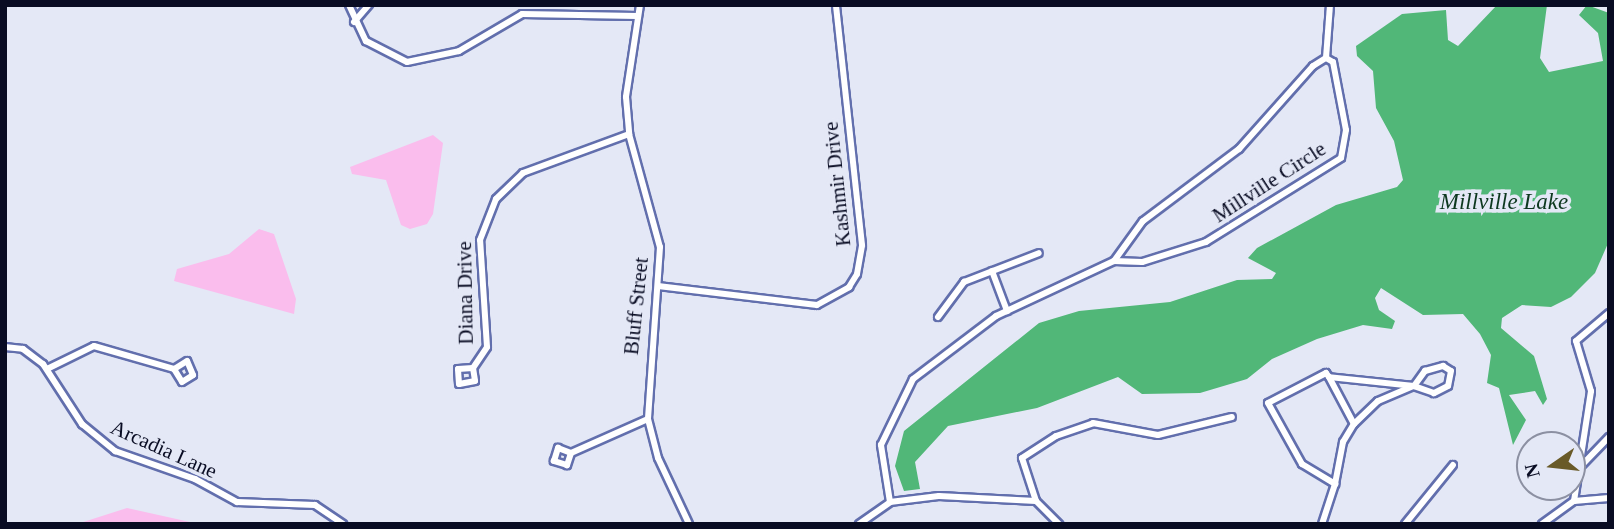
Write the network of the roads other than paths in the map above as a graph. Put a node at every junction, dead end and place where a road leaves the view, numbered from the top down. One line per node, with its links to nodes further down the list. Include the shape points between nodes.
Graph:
1 (349, 5): 7 (street)
2 (369, 5): 7 (street, via 366,16)
3 (640, 5): 6 (street, Bluff Street)
4 (836, 5): 13 (street, Kashmir Drive, via 862,245 857,274 849,287 817,305)
5 (1330, 5): 8 (street)
6 (637, 16): 7 (street, via 522,14 459,51 407,62 378,52); 9 (street, Bluff Street, via 627,75)
7 (354, 22)
8 (1326, 58): 11 (street, Millville Circle, via 1276,102 1228,159 1143,220); 11 (street, Millville Circle, via 1336,69 1345,119 1347,145 1340,158 1206,242 1142,262)
9 (628, 135): 13 (street, Bluff Street, via 658,231); 18 (street, Diana Drive, via 523,173 496,200 480,240 486,347)
10 (1039, 253): 12 (street)
11 (1114, 261): 14 (street, Millville Circle)
12 (992, 271): 14 (street); 16 (street, via 954,289)
13 (658, 286): 24 (street, Bluff Street)
14 (1007, 311): 36 (street, Millville Circle, via 959,341 903,390 881,445)
15 (1609, 313): 26 (street, via 1576,341 1591,391)
16 (938, 317)
17 (5, 347): 19 (street, Arcadia Lane, via 33,354)
18 (473, 368)
19 (47, 369): 20 (street, via 94,346); 37 (street, Arcadia Lane, via 82,424 115,451 195,479 237,502 315,505)
20 (174, 369)
21 (1329, 377): 22 (street); 25 (street); 31 (street, via 1268,403 1302,464)
22 (1414, 386): 22 (street, via 1433,366 1443,366 1452,377 1443,392); 25 (street, via 1378,401)
23 (1232, 417): 34 (street, via 1158,435 1093,423 1056,436 1022,457)
24 (648, 419): 28 (street); 38 (street, Bluff Street, via 658,458)
25 (1354, 424): 31 (street, via 1342,442)
26 (1583, 431)
27 (1609, 437): 29 (street)
28 (571, 453)
29 (1586, 461)
30 (1452, 465): 42 (street)
31 (1335, 484): 41 (street)
32 (1609, 498): 33 (street)
33 (1586, 500)
34 (1036, 501): 36 (street, via 939,496); 40 (street)
35 (1574, 501): 43 (street)
36 (890, 502): 39 (street)
37 (343, 524)
38 (689, 524)
39 (859, 524)
40 (1059, 524)
41 (1322, 524)
42 (1405, 524)
43 (1542, 524)

